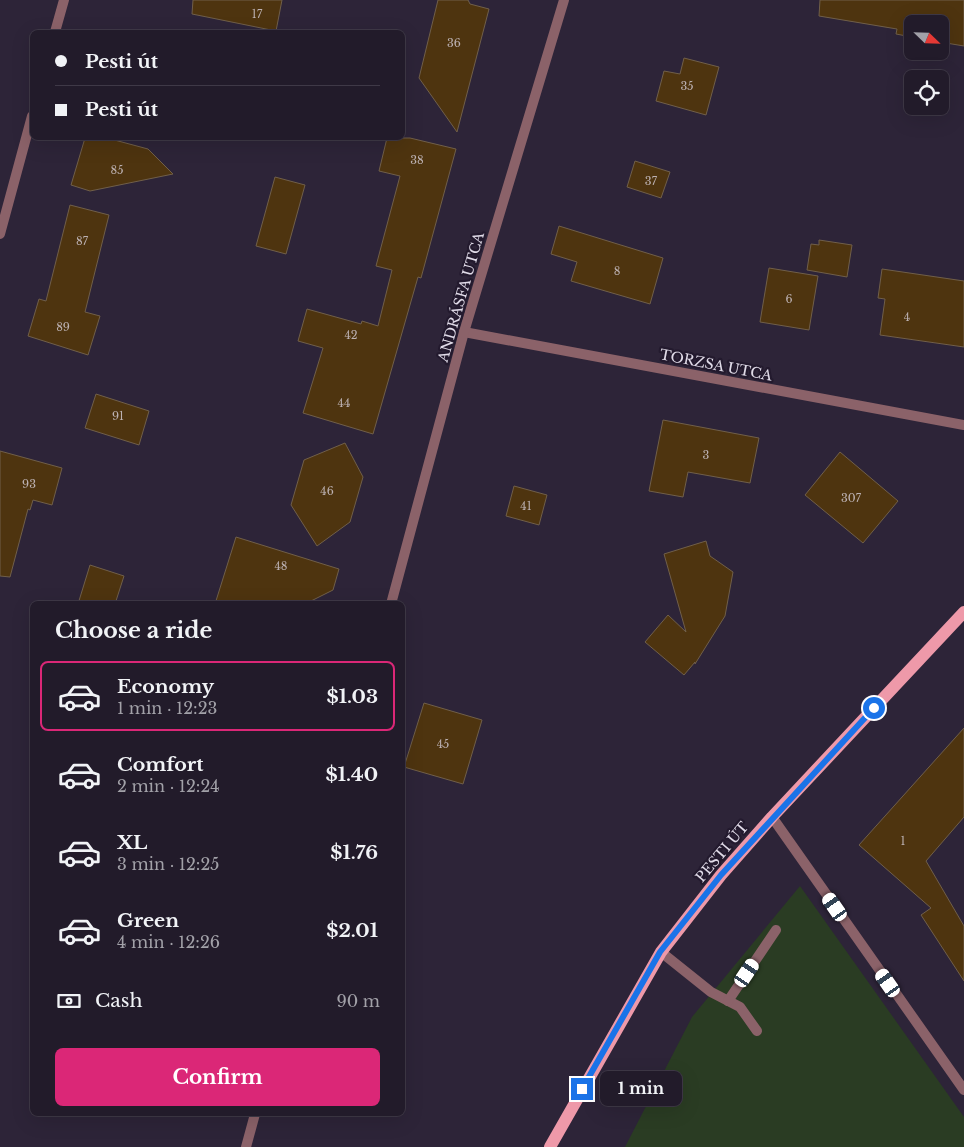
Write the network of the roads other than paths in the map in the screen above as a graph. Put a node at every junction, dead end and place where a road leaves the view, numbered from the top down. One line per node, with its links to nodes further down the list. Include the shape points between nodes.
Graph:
1 (64, 0): 3 (street)
2 (564, 0): 6 (street, ANDRÁSFA UTCA)
3 (56, 30)
4 (30, 123): 5 (street)
5 (0, 234)
6 (464, 332): 7 (street, TORZSA UTCA); 8 (street, ANDRÁSFA UTCA)
7 (964, 425)
8 (392, 601)
9 (964, 612): 10 (main road, PESTI ÚT)
10 (772, 817): 12 (main road, PESTI ÚT); 15 (street)
11 (776, 930): 13 (street)
12 (660, 952): 13 (street, via 711,992); 18 (main road, PESTI ÚT)
13 (728, 1001): 14 (street, via 740,1006)
14 (757, 1031)
15 (964, 1090)
16 (254, 1116): 17 (street)
17 (246, 1147)
18 (550, 1147)

